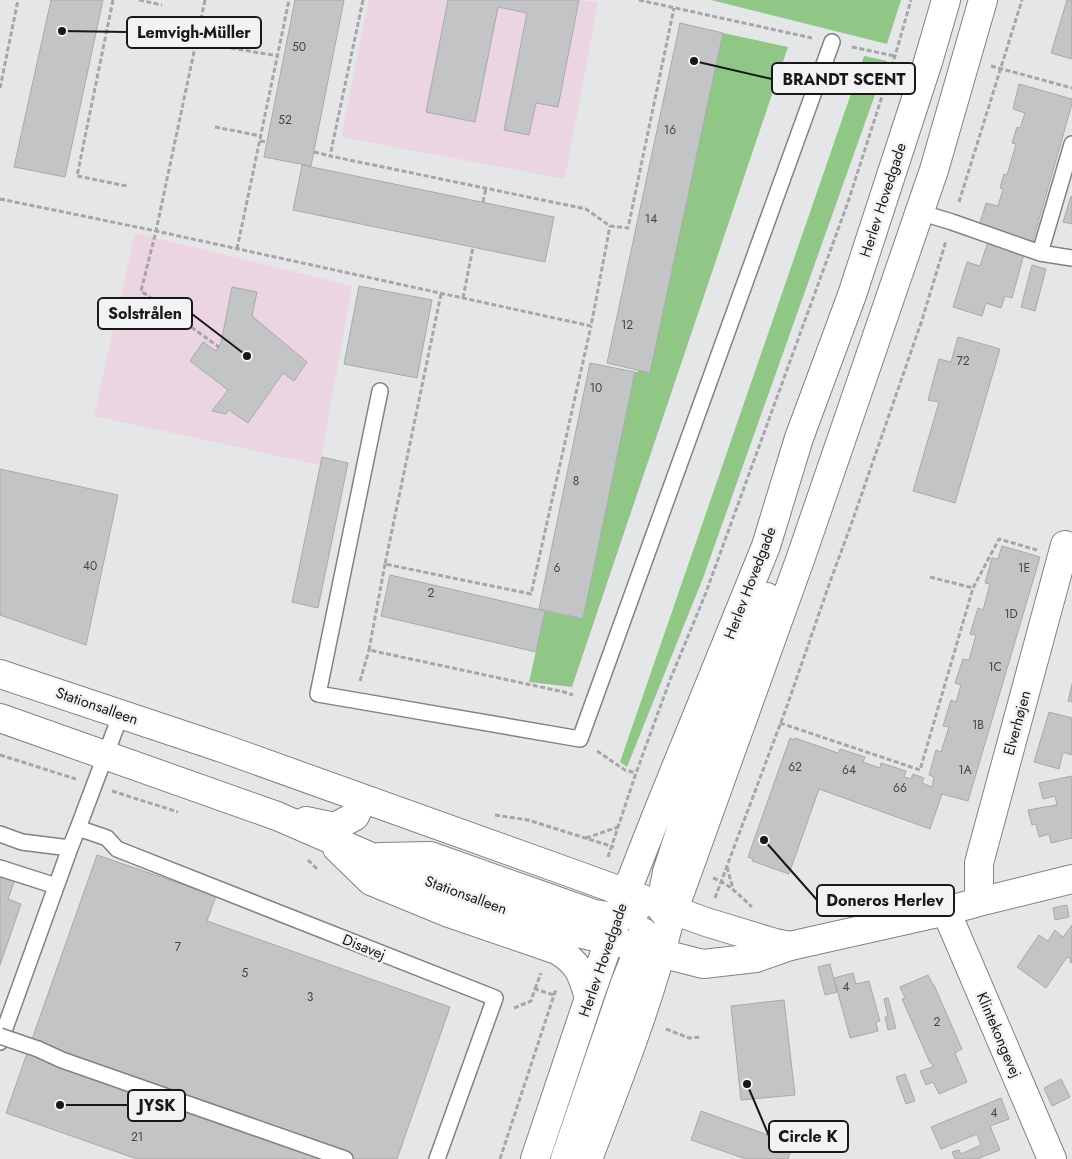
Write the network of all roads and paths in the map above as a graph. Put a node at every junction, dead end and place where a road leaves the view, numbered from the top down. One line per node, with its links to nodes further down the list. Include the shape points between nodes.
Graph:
1 (18, 0): 20 (path)
2 (113, 0): 29 (path, via 77,176)
3 (139, 0): 12 (path)
4 (205, 0): 36 (path)
5 (290, 0): 16 (path)
6 (363, 0): 28 (path)
7 (639, 0): 13 (path)
8 (910, 0): 17 (path)
9 (946, 0): 46 (main road, Herlev Hovedgade, via 852,295)
10 (984, 0): 18 (main road, Herlev Hovedgade)
11 (1022, 0): 19 (path)
12 (162, 6)
13 (674, 8): 14 (path); 35 (path, via 628,228)
14 (832, 42): 17 (path); 54 (lane)
15 (231, 48): 16 (path)
16 (278, 56): 23 (path)
17 (895, 56): 61 (path, via 848,202 705,595)
18 (966, 59): 19 (path); 33 (main road, Herlev Hovedgade)
19 (1000, 68): 21 (path); 34 (path)
20 (0, 88)
21 (1072, 88)
22 (216, 127): 23 (path)
23 (261, 136): 24 (path)
24 (260, 141): 25 (path); 38 (path)
25 (267, 142)
26 (1072, 144): 39 (lane)
27 (314, 152): 28 (path)
28 (330, 156): 30 (path)
29 (127, 186)
30 (486, 188): 32 (path); 35 (path, via 586,209)
31 (0, 199): 36 (path)
32 (483, 202)
33 (919, 212): 34 (lane); 83 (main road, Herlev Hovedgade, via 801,557 684,881)
34 (952, 222): 39 (lane); 57 (path, via 915,339)
35 (610, 226): 43 (path)
36 (156, 231): 38 (path); 44 (path, via 141,291)
37 (474, 247): 42 (path)
38 (237, 249): 41 (path)
39 (1040, 253): 40 (lane)
40 (1072, 258)
41 (441, 294): 42 (path); 48 (path)
42 (463, 298): 43 (path)
43 (591, 326): 48 (path, via 531,594)
44 (219, 347)
45 (380, 391): 53 (lane, via 318,694)
46 (800, 438): 83 (main road, Herlev Hovedgade, via 766,546 657,814); 83 (main road, via 802,500 683,823 663,893)
47 (1063, 551): 50 (path, via 999,539); 81 (main road, Elverhøjen, via 979,863)
48 (385, 564): 51 (path)
49 (930, 577): 50 (path)
50 (973, 588): 57 (path, via 920,770)
51 (369, 650): 53 (path); 54 (path)
52 (0, 674): 55 (main road, Stationsalleen)
53 (355, 700): 58 (lane)
54 (593, 701): 58 (lane)
55 (121, 714): 60 (lane); 63 (main road, Stationsalleen)
56 (0, 718): 60 (main road, Stationsalleen)
57 (780, 723): 74 (path)
58 (580, 739): 61 (path, via 625,770)
59 (0, 755): 62 (path)
60 (106, 755): 62 (lane); 65 (main road, Stationsalleen)
61 (636, 773): 66 (path)
62 (94, 785): 64 (path); 67 (lane)
63 (363, 799): 65 (main road, Stationsalleen, via 355,816 335,827); 83 (main road, Stationsalleen)
64 (187, 815)
65 (277, 816): 69 (main road, Stationsalleen)
66 (618, 827): 70 (path); 71 (path)
67 (78, 828): 72 (lane); 90 (lane, Disavej, via 107,838 117,849 495,998)
68 (0, 834): 72 (lane, via 22,842)
69 (326, 837): 83 (main road, Stationsalleen, via 443,888 578,933); 89 (main road, via 371,881 569,957 579,969)
70 (586, 838)
71 (612, 846)
72 (70, 848): 79 (lane)
73 (305, 858): 76 (path)
74 (727, 867): 78 (path); 80 (path)
75 (0, 868): 79 (lane)
76 (324, 876)
77 (1072, 879): 81 (main road)
78 (721, 880)
79 (56, 886): 94 (lane)
80 (733, 890)
81 (979, 902): 82 (main road)
82 (946, 911): 84 (main road); 101 (main road, Klintekongevej)
83 (647, 920): 84 (main road, via 706,922); 84 (main road, via 691,961 703,964 756,958); 89 (main road, Herlev Hovedgade); 99 (main road); 100 (main road, Herlev Hovedgade, via 631,1045)
84 (783, 944)
85 (543, 967): 87 (path)
86 (559, 981): 88 (path)
87 (535, 989): 88 (path); 90 (path, via 531,1001)
88 (554, 995): 97 (path)
89 (589, 998): 98 (main road, Herlev Hovedgade)
90 (488, 1017): 96 (lane, Disavej)
91 (666, 1028): 93 (path, via 689,1038)
92 (0, 1036): 95 (lane, bridge)
93 (701, 1037)
94 (0, 1042)
95 (344, 1159)
96 (437, 1159)
97 (500, 1159)
98 (535, 1159)
99 (565, 1159)
100 (588, 1159)
101 (1052, 1159)

